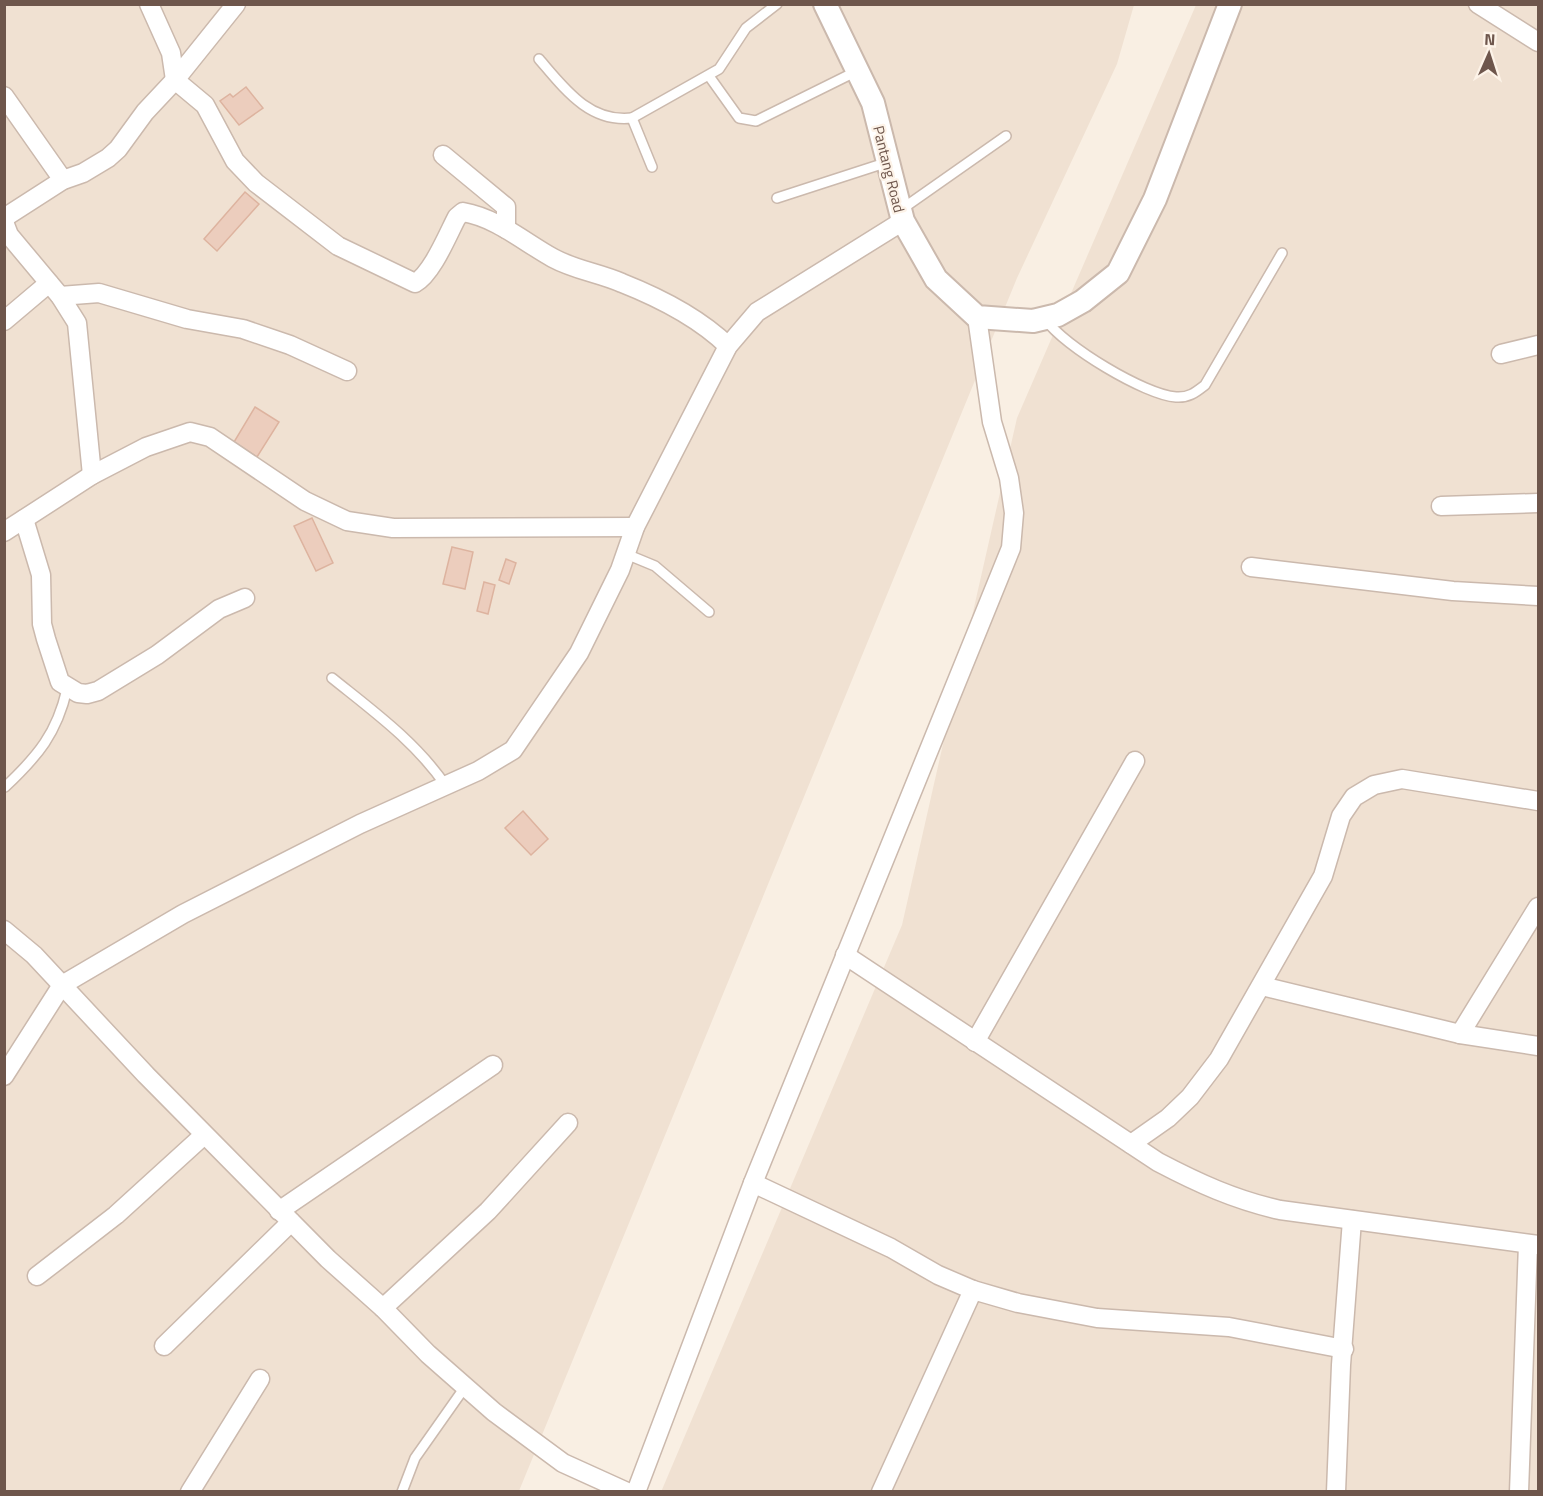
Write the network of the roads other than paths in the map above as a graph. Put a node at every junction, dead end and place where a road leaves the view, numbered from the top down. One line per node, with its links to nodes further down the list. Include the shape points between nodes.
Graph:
1 (149, 4): 11 (street, via 171,53)
2 (236, 4): 11 (street)
3 (777, 4): 10 (lane, via 746,28 726,62)
4 (825, 4): 9 (street, Pantang Road)
5 (1230, 4): 26 (street, via 1155,199 1118,273 1083,301)
6 (1478, 4): 7 (street)
7 (1539, 42)
8 (539, 59): 13 (lane, via 585,107 613,120)
9 (857, 71): 10 (lane, via 756,121 739,118); 16 (street, Pantang Road, via 873,103)
10 (709, 76): 13 (lane)
11 (175, 80): 18 (street, via 118,149 83,173); 22 (street, via 205,105 235,161 255,183 338,246 408,281 421,280 457,217 464,212)
12 (4, 96): 18 (street)
13 (632, 118): 17 (lane)
14 (1006, 136): 20 (lane)
15 (443, 155): 22 (street, via 506,207)
16 (888, 162): 19 (lane); 20 (street, Pantang Road)
17 (652, 167)
18 (63, 180): 21 (street)
19 (777, 198)
20 (901, 216): 25 (street, Pantang Road, via 936,279); 28 (street, via 758,312)
21 (5, 219): 24 (street, via 9,235)
22 (506, 229): 28 (street, via 553,258 621,282 706,324)
23 (1282, 253): 26 (lane, via 1206,385 1190,396 1178,398 1148,390 1062,339)
24 (55, 289): 27 (street); 31 (street, via 99,293 187,319 243,329); 32 (street, via 77,322)
25 (977, 317): 26 (street, via 1033,321); 51 (street, via 992,422 1009,478 1014,513 1011,548)
26 (1045, 318)
27 (4, 321)
28 (728, 345): 36 (street)
29 (1539, 345): 30 (street)
30 (1501, 354)
31 (347, 371)
32 (92, 475): 35 (street); 36 (street, via 146,447 190,432 210,437 305,501 347,521 393,528)
33 (1539, 504): 34 (street)
34 (1441, 506)
35 (24, 519): 37 (street); 44 (street, via 41,575 42,624 60,682)
36 (635, 527): 38 (street)
37 (4, 532)
38 (626, 554): 42 (lane, via 655,566); 46 (street, via 579,653 513,750)
39 (1251, 567): 40 (street, via 1453,591)
40 (1539, 596)
41 (246, 598): 44 (street, via 219,609 157,655 98,691 87,694)
42 (709, 612)
43 (332, 678): 46 (lane, via 406,739)
44 (68, 689): 47 (lane, via 57,724 37,757)
45 (1135, 761): 55 (street)
46 (446, 786): 52 (street, via 360,824 183,914)
47 (5, 787)
48 (1539, 801): 53 (street, via 1402,779 1374,785 1354,797 1341,816 1323,876)
49 (1539, 907): 54 (street)
50 (4, 930): 52 (street)
51 (845, 956): 55 (street); 62 (street)
52 (62, 985): 58 (street); 60 (street)
53 (1262, 987): 54 (street); 61 (street, via 1219,1059 1191,1096)
54 (1460, 1034): 56 (street)
55 (975, 1042): 61 (street)
56 (1539, 1046)
57 (493, 1065): 63 (street)
58 (4, 1076)
59 (568, 1123): 68 (street, via 488,1211)
60 (204, 1135): 63 (street); 66 (street, via 117,1215)
61 (1131, 1144): 64 (street, via 1203,1186 1241,1201)
62 (753, 1183): 67 (street); 76 (street)
63 (285, 1216): 68 (street); 69 (street)
64 (1352, 1220): 65 (street); 70 (street)
65 (1533, 1245): 79 (street)
66 (37, 1276)
67 (973, 1290): 70 (street, via 1097,1318 1229,1327); 77 (street)
68 (383, 1308): 72 (street)
69 (164, 1346)
70 (1344, 1349): 78 (street)
71 (260, 1379): 73 (street)
72 (465, 1387): 74 (lane, via 415,1458); 75 (street, via 563,1463)
73 (190, 1491)
74 (402, 1491)
75 (627, 1491)
76 (636, 1491)
77 (881, 1491)
78 (1336, 1491)
79 (1519, 1491)

